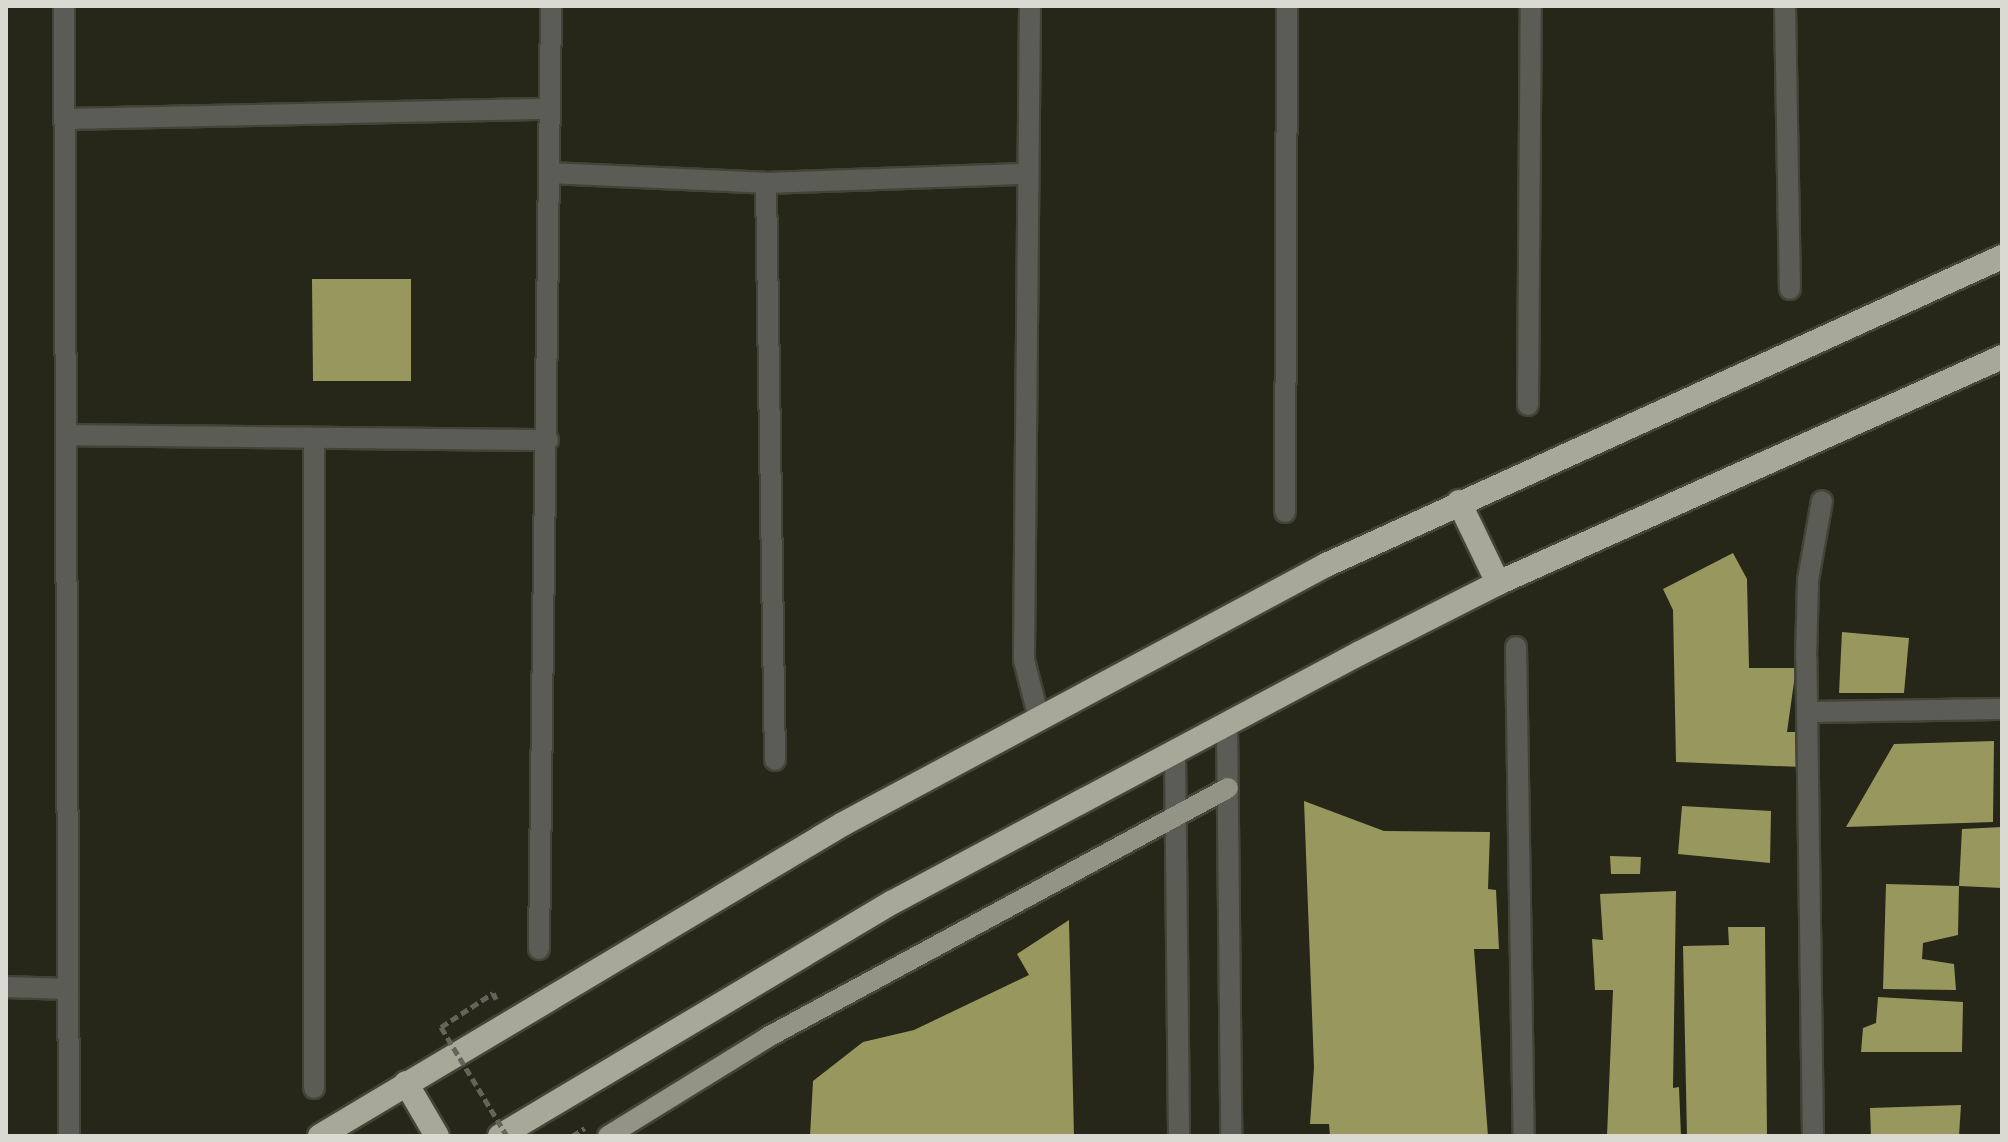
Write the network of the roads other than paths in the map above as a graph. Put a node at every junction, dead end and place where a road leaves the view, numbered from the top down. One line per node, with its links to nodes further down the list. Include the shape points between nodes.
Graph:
1 (64, 6): 8 (street)
2 (551, 6): 7 (street)
3 (1030, 6): 10 (street)
4 (1287, 6): 21 (street)
5 (1531, 6): 15 (street)
6 (1785, 6): 13 (street)
7 (550, 109): 8 (street); 9 (street)
8 (64, 119): 16 (street)
9 (549, 173): 11 (street); 18 (street)
10 (1028, 174): 11 (street); 26 (street, via 1024,660)
11 (766, 183): 29 (street)
12 (2002, 257): 20 (highway)
13 (1790, 289)
14 (2002, 357): 22 (highway)
15 (1528, 405)
16 (66, 435): 17 (street); 34 (street)
17 (314, 438): 18 (street); 36 (street)
18 (548, 440): 32 (street)
19 (1822, 501): 25 (street, via 1808,580)
20 (1459, 502): 22 (highway); 26 (highway)
21 (1285, 512)
22 (1498, 583): 27 (highway)
23 (1516, 647): 44 (street)
24 (2002, 709): 25 (street)
25 (1808, 712): 45 (street)
26 (1039, 719): 35 (highway, via 843,824)
27 (1227, 724): 28 (highway); 30 (street)
28 (1175, 753): 31 (street); 40 (highway, via 893,902)
29 (775, 760)
30 (1228, 788): 31 (main road); 43 (street)
31 (1176, 816): 41 (main road, via 768,1037); 42 (street)
32 (539, 949)
33 (6, 987): 34 (street)
34 (66, 989): 37 (street)
35 (406, 1083): 38 (highway); 39 (highway)
36 (314, 1088)
37 (69, 1136)
38 (320, 1136)
39 (437, 1136)
40 (500, 1136)
41 (608, 1136)
42 (1179, 1136)
43 (1231, 1136)
44 (1524, 1136)
45 (1813, 1136)

